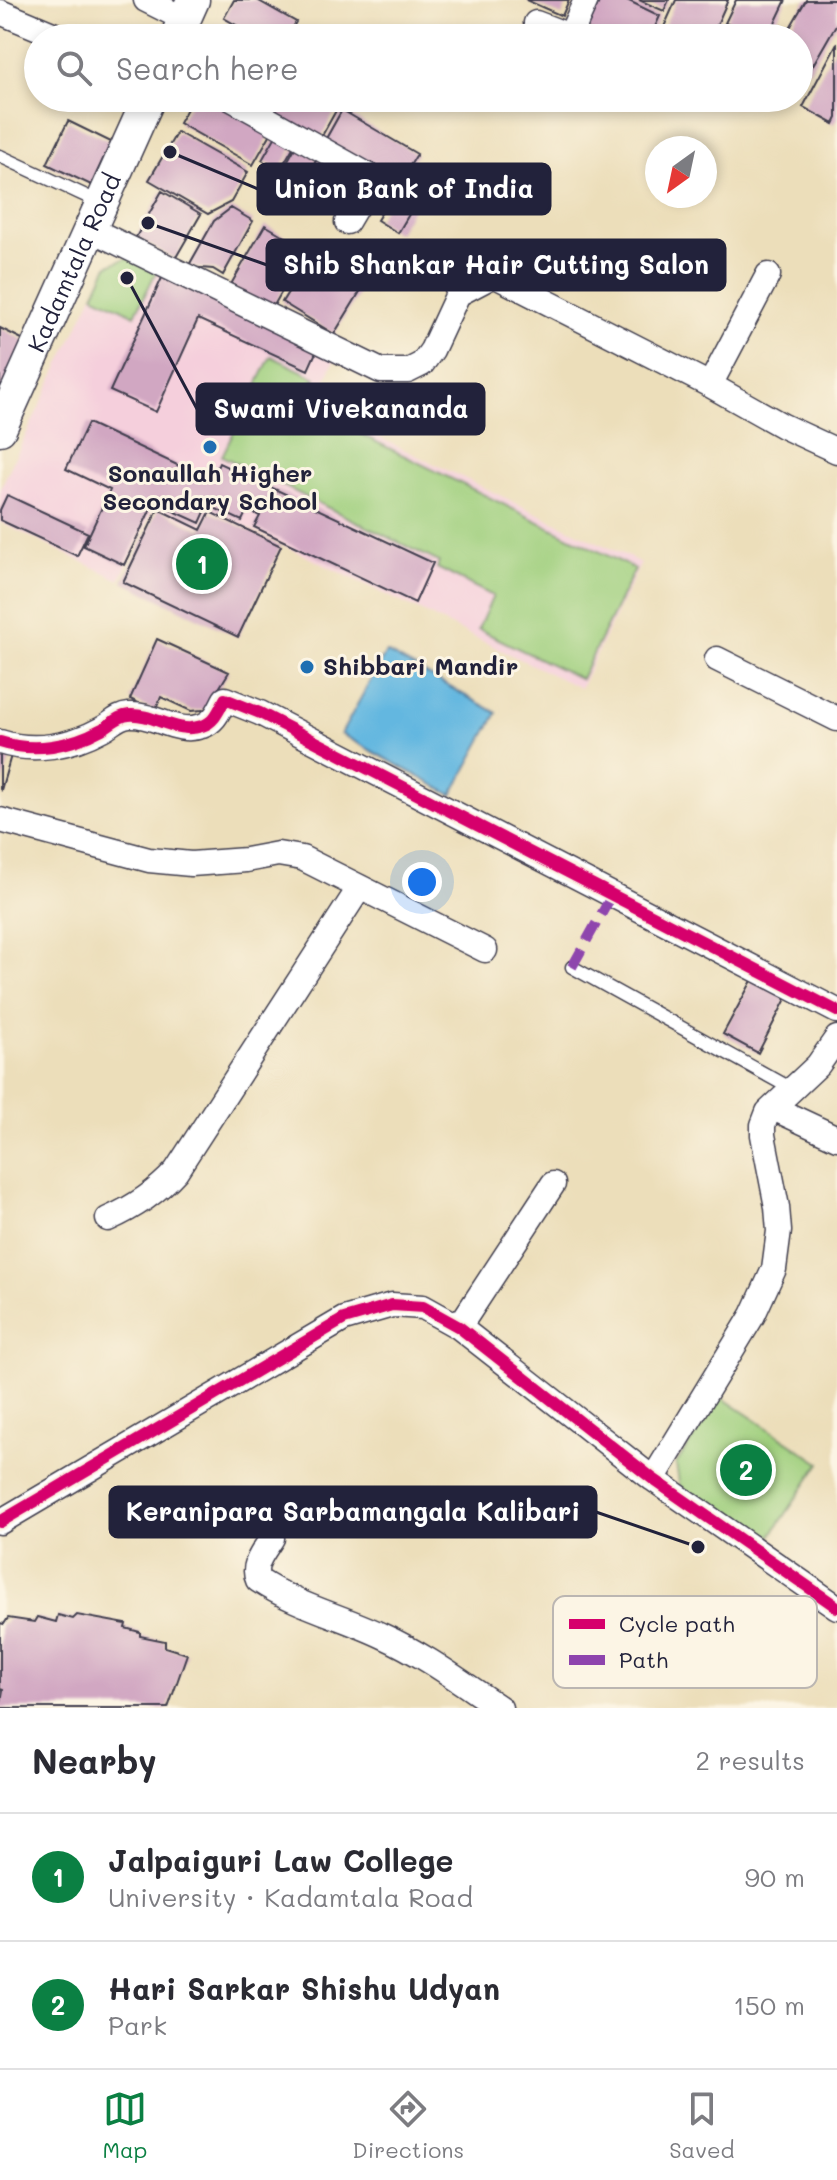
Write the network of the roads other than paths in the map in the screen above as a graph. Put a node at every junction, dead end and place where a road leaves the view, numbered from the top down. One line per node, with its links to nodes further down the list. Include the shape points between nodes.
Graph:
1 (146, 0): 4 (street)
2 (586, 0): 6 (street)
3 (0, 12): 5 (street)
4 (184, 19)
5 (29, 24)
6 (577, 24)
7 (143, 112): 10 (main road, Kadamtala Road)
8 (255, 112): 11 (street, via 373,178)
9 (0, 156): 10 (lane)
10 (96, 216): 13 (street, via 381,371 408,371 422,364 458,294 494,275); 14 (main road, Kadamtala Road)
11 (347, 222)
12 (768, 275): 13 (street)
13 (710, 385): 15 (street)
14 (0, 429)
15 (837, 451)
16 (717, 659): 17 (street)
17 (837, 719)
18 (0, 742): 23 (street, via 57,746 132,715 173,726 201,726 215,718 225,699)
19 (0, 820): 20 (street, via 149,860 191,864 278,854 302,858)
20 (360, 887): 21 (street); 29 (street, via 182,1164 149,1197)
21 (485, 950)
22 (572, 967): 25 (lane)
23 (837, 1011)
24 (837, 1038): 25 (street)
25 (792, 1089): 26 (street)
26 (773, 1108): 27 (street); 31 (street, via 763,1125 779,1231 774,1269 753,1315)
27 (837, 1138)
28 (553, 1184): 30 (street)
29 (108, 1219)
30 (459, 1327): 31 (street); 32 (street, via 423,1307 392,1305 344,1319)
31 (653, 1479): 34 (street)
32 (0, 1522)
33 (272, 1538): 35 (street, via 257,1565 258,1580 294,1601 405,1647)
34 (837, 1607)
35 (500, 1708)

